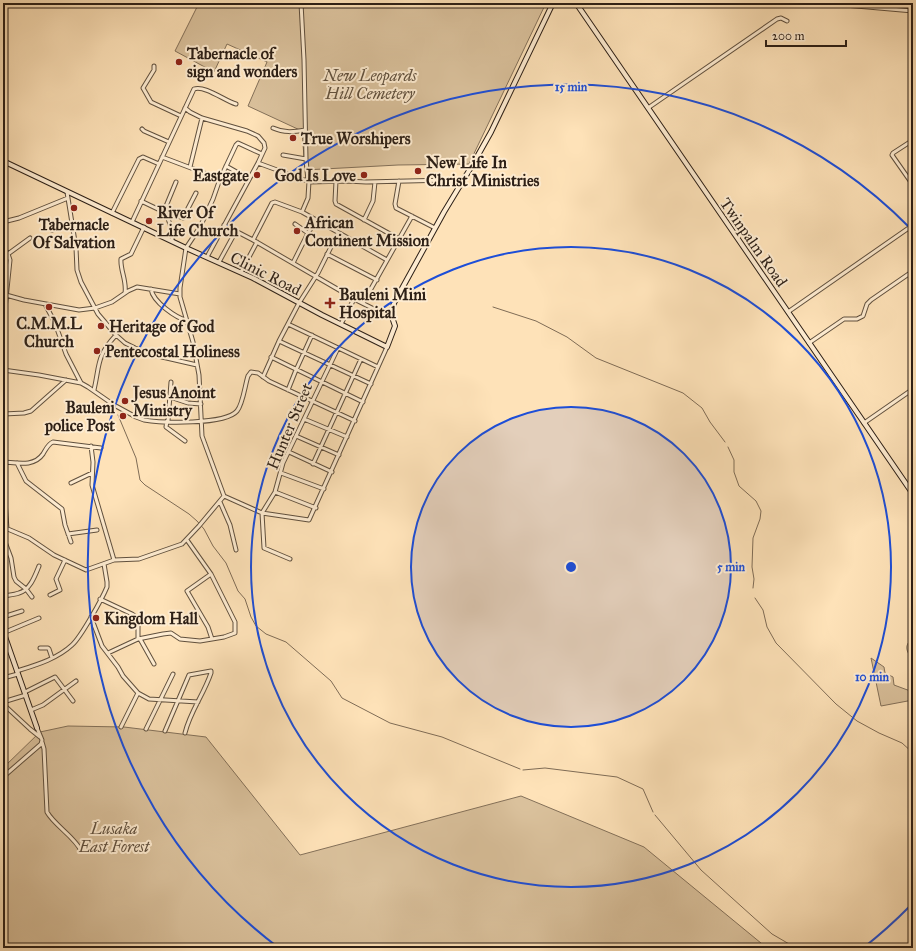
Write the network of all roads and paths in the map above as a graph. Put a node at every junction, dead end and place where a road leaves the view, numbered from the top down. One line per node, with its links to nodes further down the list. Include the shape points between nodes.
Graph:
1 (301, 3): 15 (street)
2 (553, 3): 34 (street, via 496,122)
3 (576, 3): 10 (street, Twinpalm Road)
4 (822, 3): 5 (street)
5 (913, 11)
6 (787, 21): 10 (street, via 777,19)
7 (154, 66): 11 (street, via 143,88 151,102)
8 (236, 104): 9 (street, via 197,88 193,90)
9 (185, 108): 11 (street); 12 (street)
10 (648, 108): 86 (street, Twinpalm Road)
11 (181, 116): 17 (street)
12 (202, 118): 18 (street, via 258,136 264,143); 26 (street)
13 (273, 128): 15 (street, via 280,131)
14 (142, 129): 17 (street)
15 (305, 130): 21 (street)
16 (913, 140): 35 (street, via 892,155)
17 (169, 142): 20 (street)
18 (262, 154): 23 (street); 25 (street, via 237,144)
19 (283, 155): 21 (street)
20 (162, 157): 24 (street); 26 (street)
21 (306, 159): 29 (street)
22 (3, 161): 36 (street, Clinic Road)
23 (258, 163): 28 (street); 29 (street)
24 (159, 164): 39 (street); 42 (street, via 139,159)
25 (226, 166): 27 (street); 28 (street)
26 (190, 167): 27 (street)
27 (220, 179): 65 (street, via 200,227)
28 (249, 179): 51 (street)
29 (308, 181): 30 (street); 41 (street, via 308,198)
30 (336, 181): 33 (street); 45 (street, via 335,203)
31 (399, 181): 33 (street); 34 (street); 43 (street, via 395,207)
32 (176, 182): 40 (street)
33 (375, 182): 45 (street, via 373,200)
34 (462, 182): 54 (street)
35 (913, 185)
36 (67, 192): 38 (street); 42 (street, Clinic Road)
37 (196, 193): 44 (street, via 183,218 172,214)
38 (68, 198): 47 (street); 49 (street)
39 (141, 201): 40 (street); 48 (street)
40 (164, 211): 44 (street)
41 (302, 212): 46 (street); 61 (street, via 273,202)
42 (112, 213): 48 (street, Clinic Road)
43 (412, 216): 54 (street); 60 (street)
44 (168, 217): 62 (street)
45 (364, 220): 60 (street)
46 (316, 221): 57 (street); 58 (street)
47 (3, 222)
48 (132, 222): 53 (street, Clinic Road)
49 (72, 224): 55 (street); 85 (street, via 79,277)
50 (295, 224): 57 (street)
51 (224, 225): 56 (street); 68 (street)
52 (913, 225): 86 (street)
53 (144, 227): 62 (street, Clinic Road); 77 (street, via 131,254 121,259)
54 (435, 228): 87 (street, via 394,303)
55 (52, 230)
56 (236, 231): 61 (street); 70 (street)
57 (308, 233): 71 (street)
58 (338, 233): 67 (street); 69 (street)
59 (30, 238): 66 (street)
60 (399, 239): 69 (street)
61 (253, 240): 63 (street)
62 (172, 241): 65 (street, Clinic Road)
63 (257, 242): 71 (street); 73 (street)
64 (3, 247): 66 (street)
65 (186, 248): 68 (street, Clinic Road); 78 (street)
66 (8, 254): 79 (street, via 10,260)
67 (327, 254): 74 (street); 75 (street)
68 (207, 256): 70 (street, Clinic Road)
69 (387, 260): 75 (street)
70 (219, 262): 73 (street, Clinic Road)
71 (293, 263): 74 (street)
72 (913, 270): 95 (street, via 869,302 863,316 857,319 844,319)
73 (241, 272): 81 (street, Clinic Road)
74 (316, 276): 80 (street); 81 (street)
75 (377, 280): 82 (street)
76 (151, 289): 77 (street, via 137,287); 78 (street); 88 (street, via 157,302)
77 (125, 293): 85 (street, via 112,302)
78 (180, 294): 88 (street)
79 (6, 295): 83 (street); 84 (street)
80 (354, 299): 82 (street); 90 (street)
81 (299, 303): 89 (street); 90 (street, Clinic Road)
82 (363, 303): 87 (street)
83 (46, 304): 85 (street, via 74,310); 111 (street)
84 (4, 305): 91 (street)
85 (95, 308): 92 (street)
86 (788, 312): 95 (street, Twinpalm Road)
87 (391, 316): 96 (street, via 396,326)
88 (188, 322): 101 (street)
89 (288, 324): 93 (street); 94 (street)
90 (341, 324): 96 (street, Clinic Road)
91 (3, 328)
92 (116, 335): 101 (street, via 144,352); 114 (street, via 101,356)
93 (312, 335): 97 (street); 98 (street)
94 (279, 341): 98 (street); 99 (street)
95 (809, 343): 127 (street, Twinpalm Road)
96 (387, 347): 103 (street)
97 (338, 348): 100 (street); 102 (street, Hunter Street)
98 (304, 353): 102 (street); 105 (street)
99 (271, 357): 105 (street); 107 (street)
100 (361, 359): 103 (street); 106 (street)
101 (197, 365): 120 (street)
102 (330, 365): 106 (street); 110 (street, Hunter Street)
103 (378, 367): 112 (street)
104 (3, 370): 108 (street)
105 (296, 370): 110 (street); 115 (street)
106 (353, 376): 112 (street); 116 (street)
107 (263, 377): 115 (street); 126 (street, via 256,372 249,374 239,408 233,414)
108 (66, 380): 111 (street); 121 (street, via 31,411 24,414)
109 (171, 382): 117 (street)
110 (321, 382): 116 (street); 118 (street, Hunter Street)
111 (81, 383): 114 (street)
112 (371, 384): 119 (street)
113 (913, 389): 127 (street)
114 (94, 390): 124 (street, via 136,418)
115 (288, 390): 118 (street)
116 (344, 393): 119 (street); 122 (street)
117 (170, 397): 120 (street); 124 (street)
118 (313, 401): 122 (street); 123 (street, Hunter Street)
119 (363, 402): 125 (street)
120 (201, 404): 126 (street)
121 (3, 413): 137 (street)
122 (337, 413): 125 (street); 128 (street)
123 (304, 419): 128 (street); 129 (street, Hunter Street)
124 (167, 421): 126 (street); 131 (street, via 166,427)
125 (355, 421): 130 (street)
126 (201, 422): 147 (street, via 204,442)
127 (864, 423): 146 (street, Twinpalm Road)
128 (329, 429): 130 (street); 133 (street)
129 (296, 436): 133 (street); 135 (street, Hunter Street)
130 (347, 437): 136 (street)
131 (186, 441)
132 (91, 446): 134 (street); 138 (street, via 53,442 48,444 38,460); 141 (street)
133 (321, 446): 136 (street); 139 (street)
134 (101, 448)
135 (289, 452): 139 (street); 142 (street, Hunter Street)
136 (339, 455): 140 (street)
137 (4, 462): 138 (street); 152 (street)
138 (17, 463): 154 (street, via 26,482 62,509)
139 (313, 464): 140 (street)
140 (332, 472): 144 (street)
141 (92, 473): 143 (street); 161 (street, via 93,489)
142 (281, 473): 144 (street); 145 (street, Hunter Street)
143 (70, 483)
144 (324, 489): 149 (street)
145 (275, 492): 149 (street); 150 (street, Hunter Street)
146 (913, 494)
147 (224, 496): 148 (street); 150 (street)
148 (220, 502): 156 (street); 158 (street, via 230,525)
149 (316, 508): 150 (street, via 310,520)
150 (262, 513): 159 (street, via 264,548)
151 (3, 528): 152 (street)
152 (7, 529): 160 (street, via 30,538)
153 (97, 530): 154 (street)
154 (68, 534): 157 (street)
155 (5, 537): 165 (street, via 14,577)
156 (187, 540): 161 (street, via 179,546 139,559); 164 (street)
157 (70, 542)
158 (236, 550)
159 (290, 559)
160 (65, 560): 162 (street, via 86,570); 166 (street, via 56,579 60,590)
161 (114, 560): 162 (street)
162 (104, 564): 169 (street, via 107,584)
163 (39, 566): 165 (street)
164 (211, 574): 178 (street, via 187,591); 178 (street, via 236,627 234,634)
165 (26, 589): 167 (street, via 21,593); 168 (street)
166 (50, 595)
167 (3, 596)
168 (32, 597)
169 (100, 599): 172 (street); 174 (street)
170 (22, 611): 171 (street)
171 (3, 617)
172 (91, 617): 180 (street, via 102,646); 181 (street, via 74,644)
173 (39, 618): 176 (street)
174 (138, 619): 175 (street); 177 (street)
175 (153, 619)
176 (3, 632): 183 (street)
177 (139, 639): 178 (street, via 170,633 180,639); 180 (street); 182 (street)
178 (212, 639)
179 (40, 648): 181 (street, via 48,648)
180 (108, 653): 188 (street)
181 (52, 658): 183 (street)
182 (154, 664)
183 (18, 672): 185 (street); 189 (street)
184 (173, 674): 190 (street)
185 (3, 678)
186 (76, 681): 187 (street)
187 (64, 690): 189 (street, via 55,677); 192 (street); 195 (street)
188 (138, 693): 190 (street, via 149,699); 196 (street)
189 (25, 694): 194 (street); 195 (street)
190 (161, 700): 191 (street); 198 (street)
191 (179, 701): 193 (street); 193 (street, via 189,675 211,671); 199 (street)
192 (73, 702)
193 (198, 702): 200 (street)
194 (3, 704): 201 (street)
195 (31, 710): 197 (street)
196 (121, 727)
197 (37, 728): 201 (street)
198 (146, 729)
199 (165, 731)
200 (186, 733)
201 (40, 737): 202 (street)
202 (42, 742): 203 (street); 204 (street, via 47,812)
203 (3, 777)
204 (81, 850)

